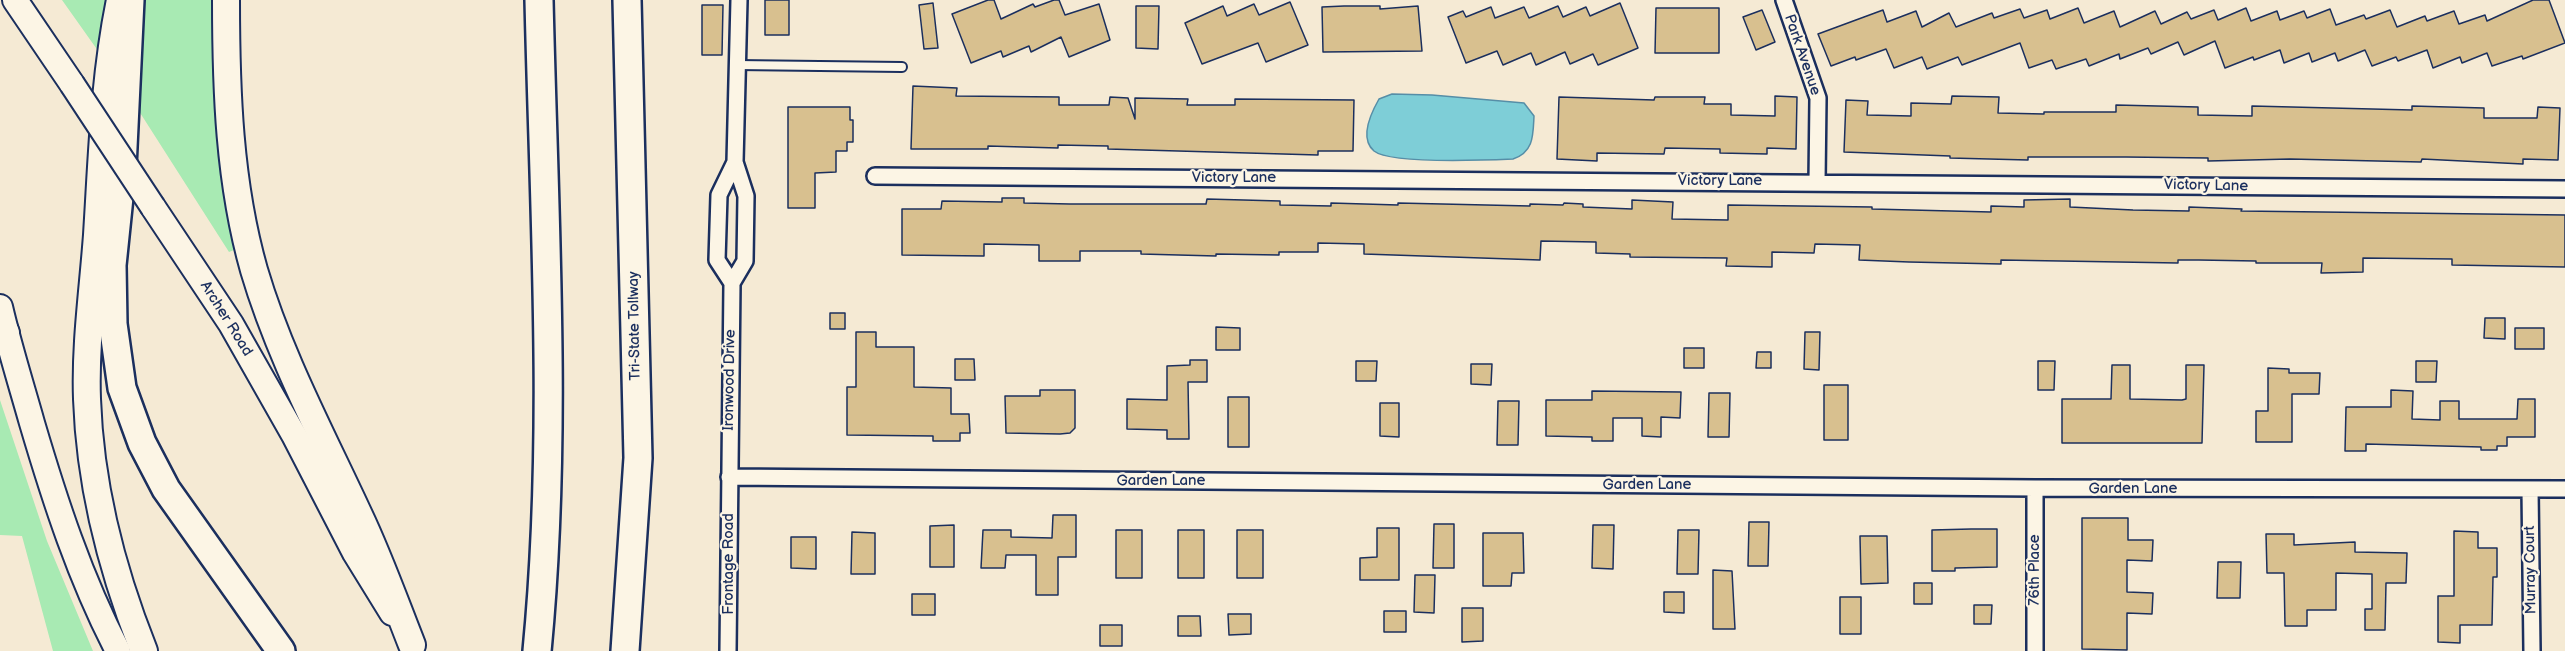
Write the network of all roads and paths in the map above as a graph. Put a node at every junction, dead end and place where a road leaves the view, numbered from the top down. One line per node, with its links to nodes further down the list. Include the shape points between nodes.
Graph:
1 (15, 0): 22 (main road, Archer Road, bridge, via 231,324 355,553)
2 (120, 0): 24 (highway, via 110,50 103,127 87,399 92,466 104,524)
3 (130, 0): 25 (highway, via 112,266 113,324 122,388 142,443 166,489)
4 (226, 0): 22 (highway, via 232,155 254,270 276,334 361,519)
5 (627, 0): 27 (highway, Tri-State Tollway, via 638,458)
6 (739, 0): 9 (street, Ironwood Drive)
7 (1784, 0): 13 (street, Park Avenue, via 1818,98)
8 (539, 1): 26 (highway, via 549,457)
9 (737, 65): 10 (lane); 11 (street, Ironwood Drive)
10 (902, 67)
11 (735, 162): 15 (street, Ironwood Drive, via 746,196 745,261); 15 (street, Ironwood Drive, via 719,195 717,260)
12 (875, 176): 13 (street, Victory Lane)
13 (1817, 182): 14 (street, Victory Lane)
14 (2565, 189)
15 (732, 283): 18 (street, Ironwood Drive)
16 (0, 308): 17 (main road)
17 (3, 326): 23 (main road, via 72,550)
18 (729, 477): 19 (street, Garden Lane); 28 (street, Frontage Road)
19 (2035, 488): 20 (street, Garden Lane); 29 (street, 76th Place)
20 (2530, 489): 21 (street, Garden Lane); 30 (street, Murray Court)
21 (2565, 489)
22 (414, 648)
23 (118, 651)
24 (144, 651)
25 (281, 651)
26 (537, 651)
27 (625, 651)
28 (729, 651)
29 (2035, 651)
30 (2532, 651)

